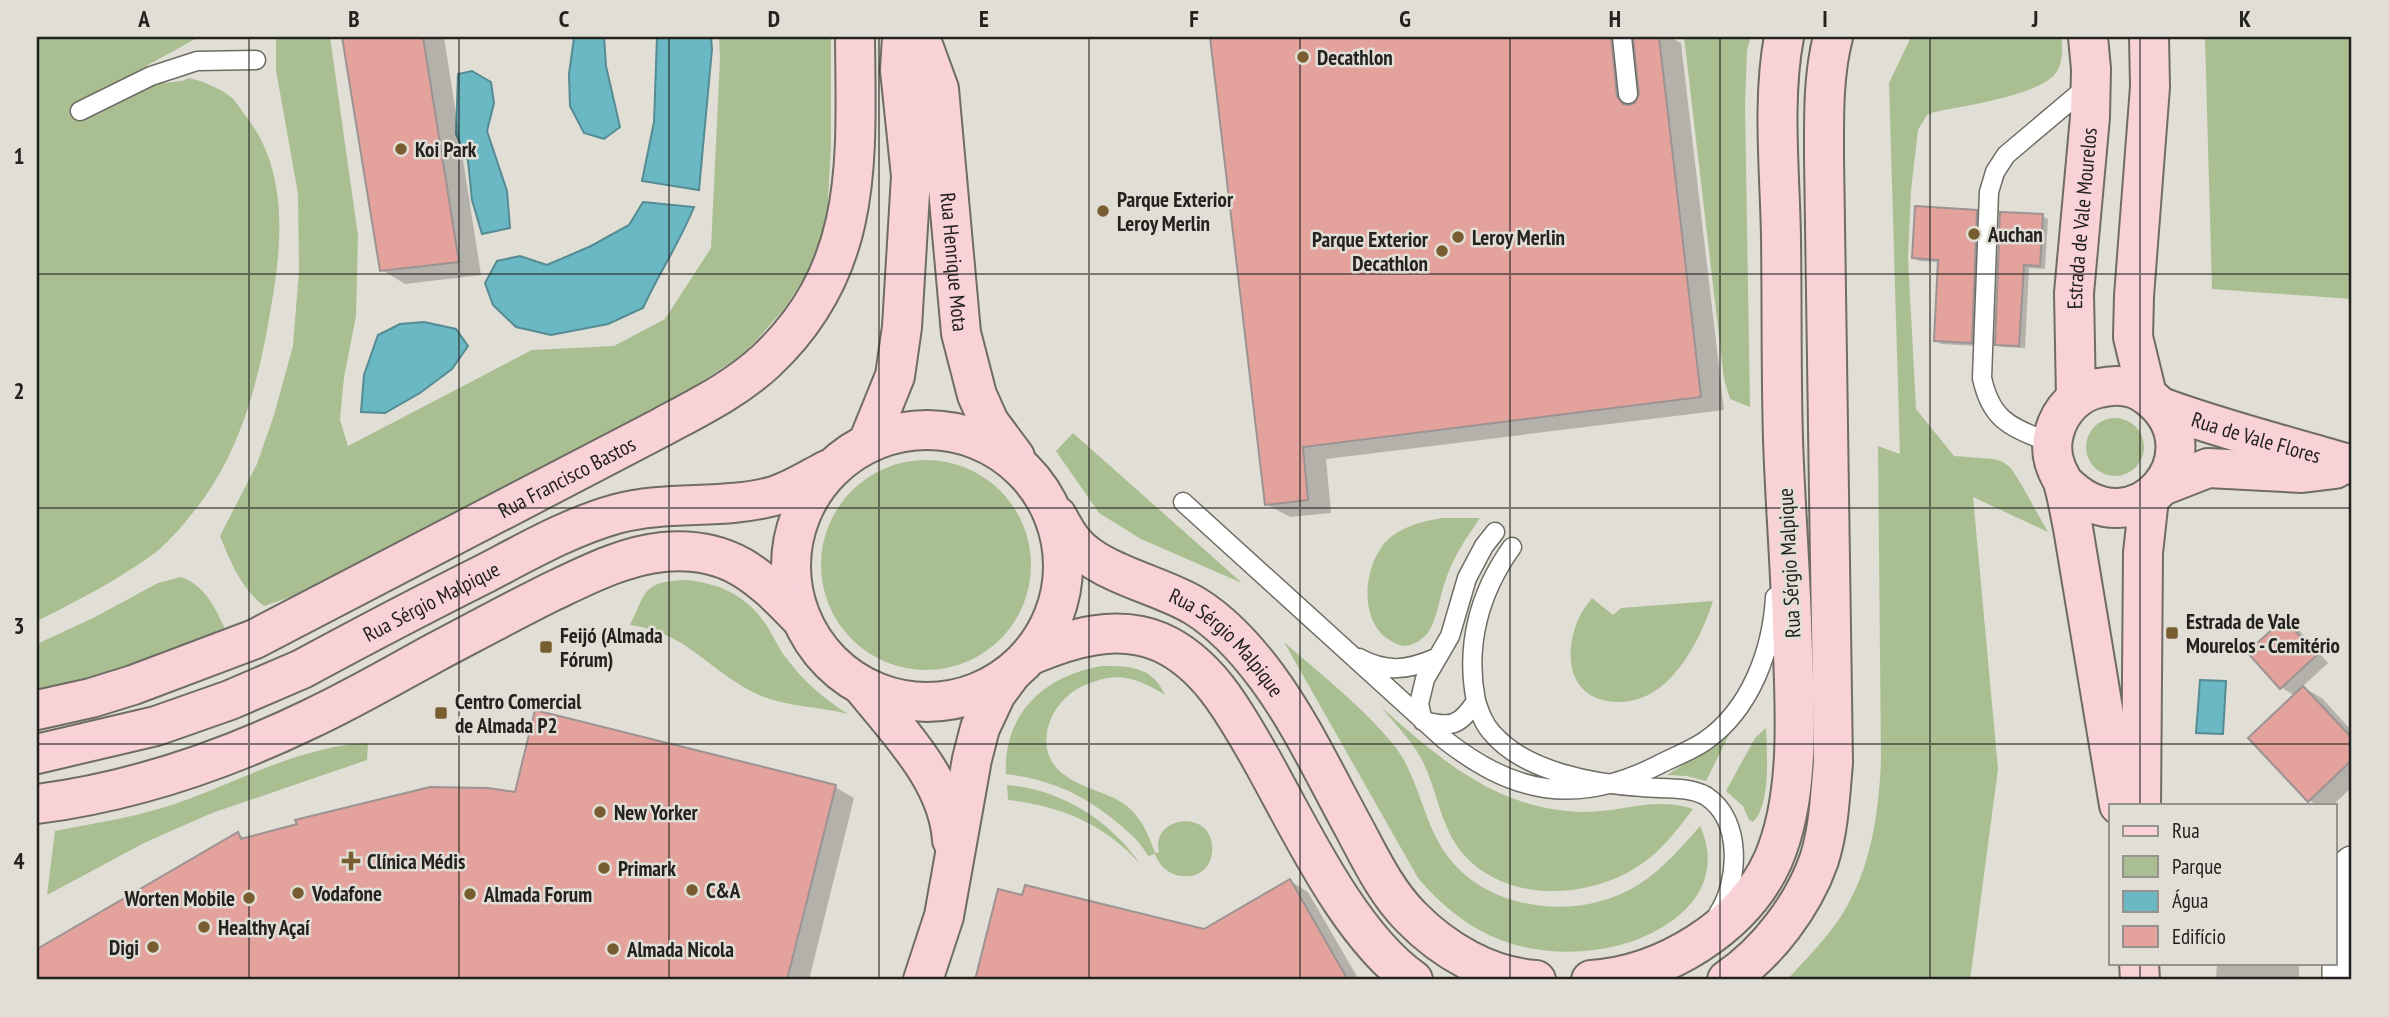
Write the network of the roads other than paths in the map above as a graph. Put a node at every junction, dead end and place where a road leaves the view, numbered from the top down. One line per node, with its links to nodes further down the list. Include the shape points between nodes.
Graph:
1 (855, 37): 35 (street, Rua Francisco Bastos, via 856,142 846,224 815,299 765,362 662,427 255,639 133,685)
2 (872, 37): 14 (street, via 884,171)
3 (902, 37): 14 (street, Rua Henrique Mota, via 900,70 911,176)
4 (919, 37): 22 (street, Rua Henrique Mota, via 939,89 961,333 989,422)
5 (1622, 37): 12 (lane)
6 (1784, 37): 17 (street, Rua Sérgio Malpique, via 1779,117)
7 (1833, 37): 49 (street, Rua Sérgio Malpique, via 1825,85 1824,157 1830,803 1810,882 1775,935)
8 (2088, 37): 11 (street, Estrada de Vale Mourelos)
9 (2149, 37): 16 (street, via 2150,87 2133,337)
10 (256, 60): 13 (lane, via 197,61 151,76)
11 (2091, 82): 15 (street, Estrada de Vale Mourelos, via 2074,293); 19 (lane, via 2006,155 1989,192 1982,378 1986,396 1996,414 2009,424)
12 (1628, 94)
13 (80, 111)
14 (905, 263): 18 (street, Rua Henrique Mota, via 895,376)
15 (2076, 398): 16 (street, via 2111,385 2130,387); 19 (street, via 2063,411)
16 (2154, 401): 20 (street, Rua de Vale Flores, via 2208,425); 24 (street, via 2170,422 2175,438 2171,471)
17 (1783, 439): 38 (lane, via 1774,609 1758,673 1728,721 1705,741); 44 (street, Rua Sérgio Malpique, via 1793,671 1791,792 1774,858 1760,885)
18 (869, 440): 21 (street); 22 (street, via 911,428 955,431 996,446)
19 (2052, 444): 23 (street)
20 (2352, 466): 24 (street, Rua de Vale Flores, via 2302,473 2208,468)
21 (830, 468): 29 (street, via 800,513 789,566); 37 (street, Rua Sérgio Malpique, via 774,496 643,509 595,521 253,691 156,726)
22 (1029, 475): 26 (street, Rua Sérgio Malpique)
23 (2064, 483): 24 (street, via 2077,497 2113,509 2132,506); 40 (street)
24 (2156, 492): 41 (street, via 2143,552)
25 (1184, 502): 30 (lane)
26 (1051, 508): 32 (street, via 1062,546 1062,585 1051,622); 47 (street, Rua Sérgio Malpique, via 1074,544 1092,558 1195,606 1242,645 1286,704 1375,867 1409,916 1461,956 1495,972)
27 (1495, 531): 31 (lane, via 1468,578 1450,636)
28 (1512, 547): 34 (lane, via 1492,578 1476,623 1471,677)
29 (800, 618): 33 (street, via 826,659); 39 (street, via 768,585 729,559 684,552 641,556 597,570 271,737 163,776)
30 (1347, 651): 31 (lane, via 1367,662 1400,669); 36 (lane)
31 (1436, 658): 36 (lane, via 1420,692)
32 (1020, 665): 33 (street, Rua Sérgio Malpique, via 976,694 939,703 900,701); 42 (street, via 996,694 980,728); 46 (street, Rua Sérgio Malpique, via 1071,640 1118,633 1160,642 1191,661 1228,702 1333,886 1370,939)
33 (863, 687): 42 (street, via 923,763 940,794 952,832)
34 (1476, 701): 36 (lane, via 1468,715 1448,726); 38 (lane, via 1493,734 1508,747 1549,769)
35 (37, 710)
36 (1423, 722): 38 (lane, via 1468,757 1503,776 1563,789)
37 (37, 754)
38 (1609, 785): 44 (lane, via 1684,790 1705,796 1730,827 1734,848 1731,877 1723,907)
39 (37, 804)
40 (2119, 804)
41 (2141, 804)
42 (954, 861): 45 (street, via 944,916)
43 (2352, 864): 50 (street, via 2342,900)
44 (1701, 941): 48 (street, Rua Sérgio Malpique, via 1639,971)
45 (923, 980)
46 (1413, 980)
47 (1536, 980)
48 (1591, 980)
49 (1727, 980)
50 (2340, 980)

